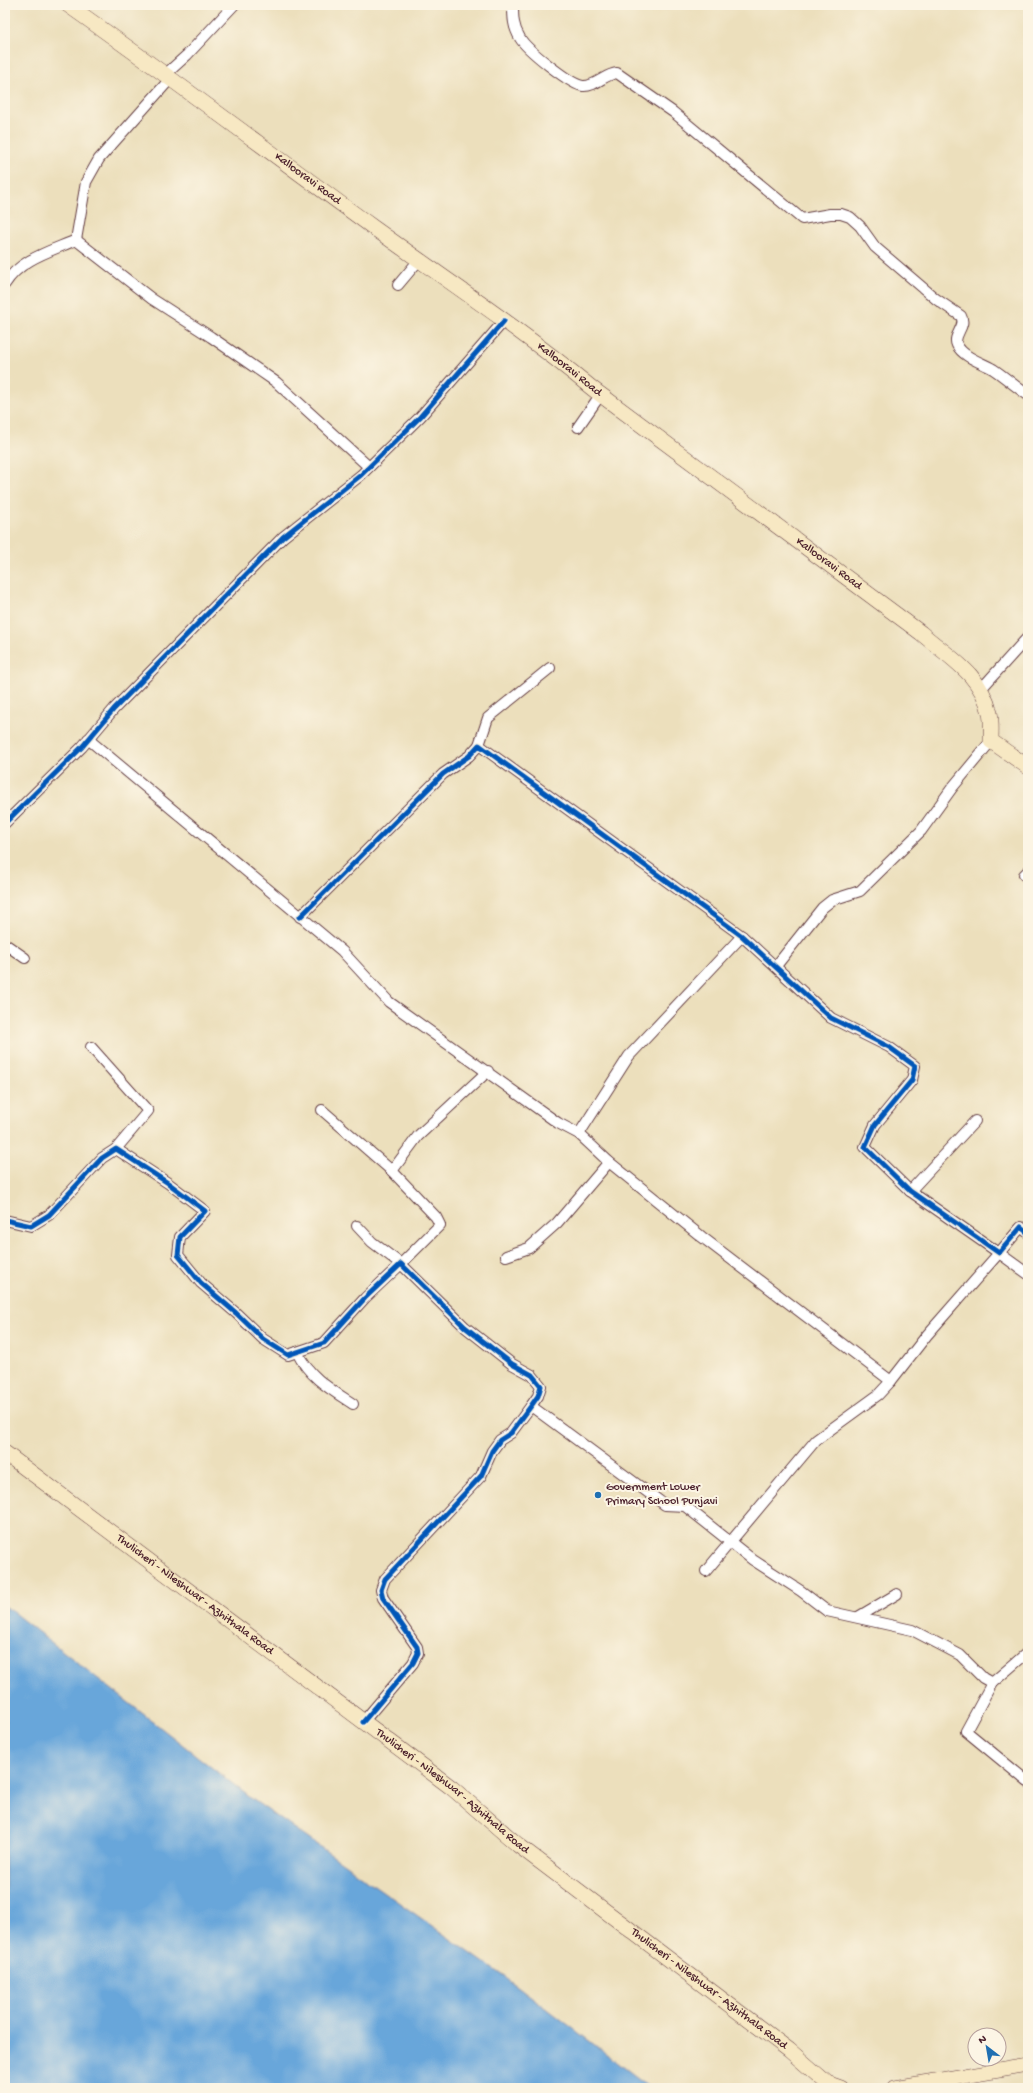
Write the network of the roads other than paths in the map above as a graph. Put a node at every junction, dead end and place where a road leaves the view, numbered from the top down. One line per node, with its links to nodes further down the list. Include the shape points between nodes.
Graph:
1 (68, 5): 4 (main road, Kallooravi Road)
2 (234, 5): 4 (street)
3 (512, 5): 11 (street, via 514,25 520,39 567,78 581,86 588,86 617,73 673,112 802,219 830,214 850,217 875,247 936,299 961,316 963,324 956,340 961,350)
4 (169, 76): 5 (street, via 96,165 86,182); 6 (main road, Kallooravi Road)
5 (76, 240): 7 (street, via 23,264); 13 (street, via 152,299 276,382)
6 (419, 260): 8 (street); 9 (main road, Kallooravi Road)
7 (5, 284)
8 (398, 285)
9 (504, 321): 10 (main road, Kallooravi Road); 13 (street, via 420,417)
10 (601, 394): 12 (street); 16 (main road, Kallooravi Road, via 921,634 970,673)
11 (1028, 395)
12 (578, 427)
13 (369, 467): 17 (street, via 283,537 152,669)
14 (1028, 637): 16 (street)
15 (550, 668): 19 (street, via 488,718)
16 (981, 689): 18 (main road, Kallooravi Road, via 990,714)
17 (88, 739): 21 (street); 22 (street)
18 (991, 741): 20 (main road); 26 (street, via 952,788 921,832 860,891 832,900 822,908)
19 (479, 745): 22 (street, via 469,756 443,774); 23 (street)
20 (1028, 767)
21 (5, 823)
22 (300, 917): 28 (street, via 342,951 389,1002)
23 (742, 936): 26 (street); 31 (street, via 629,1056)
24 (5, 944): 25 (street)
25 (25, 958)
26 (776, 966): 35 (street, via 831,1018 889,1047 915,1066 912,1080 876,1125 865,1147)
27 (91, 1047): 32 (street, via 148,1111)
28 (488, 1071): 31 (street, via 558,1122); 34 (street, via 418,1136)
29 (322, 1110): 34 (street)
30 (975, 1121): 35 (street)
31 (579, 1134): 33 (street)
32 (116, 1149): 36 (street, via 102,1158 49,1215 31,1226); 43 (street, via 168,1182 205,1211 180,1237 178,1255 201,1283 263,1339 288,1355)
33 (609, 1162): 40 (street, via 557,1223 529,1248); 44 (street, via 702,1237)
34 (392, 1171): 41 (street, via 436,1217 440,1225)
35 (910, 1191): 39 (street)
36 (5, 1220)
37 (357, 1226): 41 (street, via 372,1242)
38 (1028, 1233): 39 (street, via 1021,1227)
39 (999, 1253): 42 (street); 44 (street, via 927,1335)
40 (506, 1256)
41 (401, 1264): 43 (street, via 365,1298 324,1343); 46 (street, via 465,1327 512,1364 532,1375 541,1386)
42 (1028, 1274)
43 (297, 1352): 45 (street, via 303,1365 318,1381)
44 (891, 1381): 48 (street, via 878,1395 816,1440)
45 (352, 1404)
46 (531, 1406): 48 (street, via 665,1505 685,1506); 54 (street, via 511,1433 500,1440 492,1451 481,1476 385,1579 381,1590 383,1598 417,1647 418,1653 414,1663)
47 (5, 1453): 54 (main road, Thulicheri - Nileshwar - Azhithala Road)
48 (732, 1542): 49 (street); 51 (street, via 753,1560 827,1611)
49 (706, 1571)
50 (896, 1594): 51 (street)
51 (858, 1617): 53 (street, via 912,1630 960,1655 983,1678)
52 (1028, 1652): 53 (street)
53 (992, 1683): 55 (street, via 966,1731)
54 (363, 1722): 57 (main road, Thulicheri - Nileshwar - Azhithala Road, via 452,1788 518,1845 789,2050 827,2083)
55 (1028, 1782)
56 (1028, 2065): 58 (main road)
57 (841, 2088)
58 (895, 2088)

